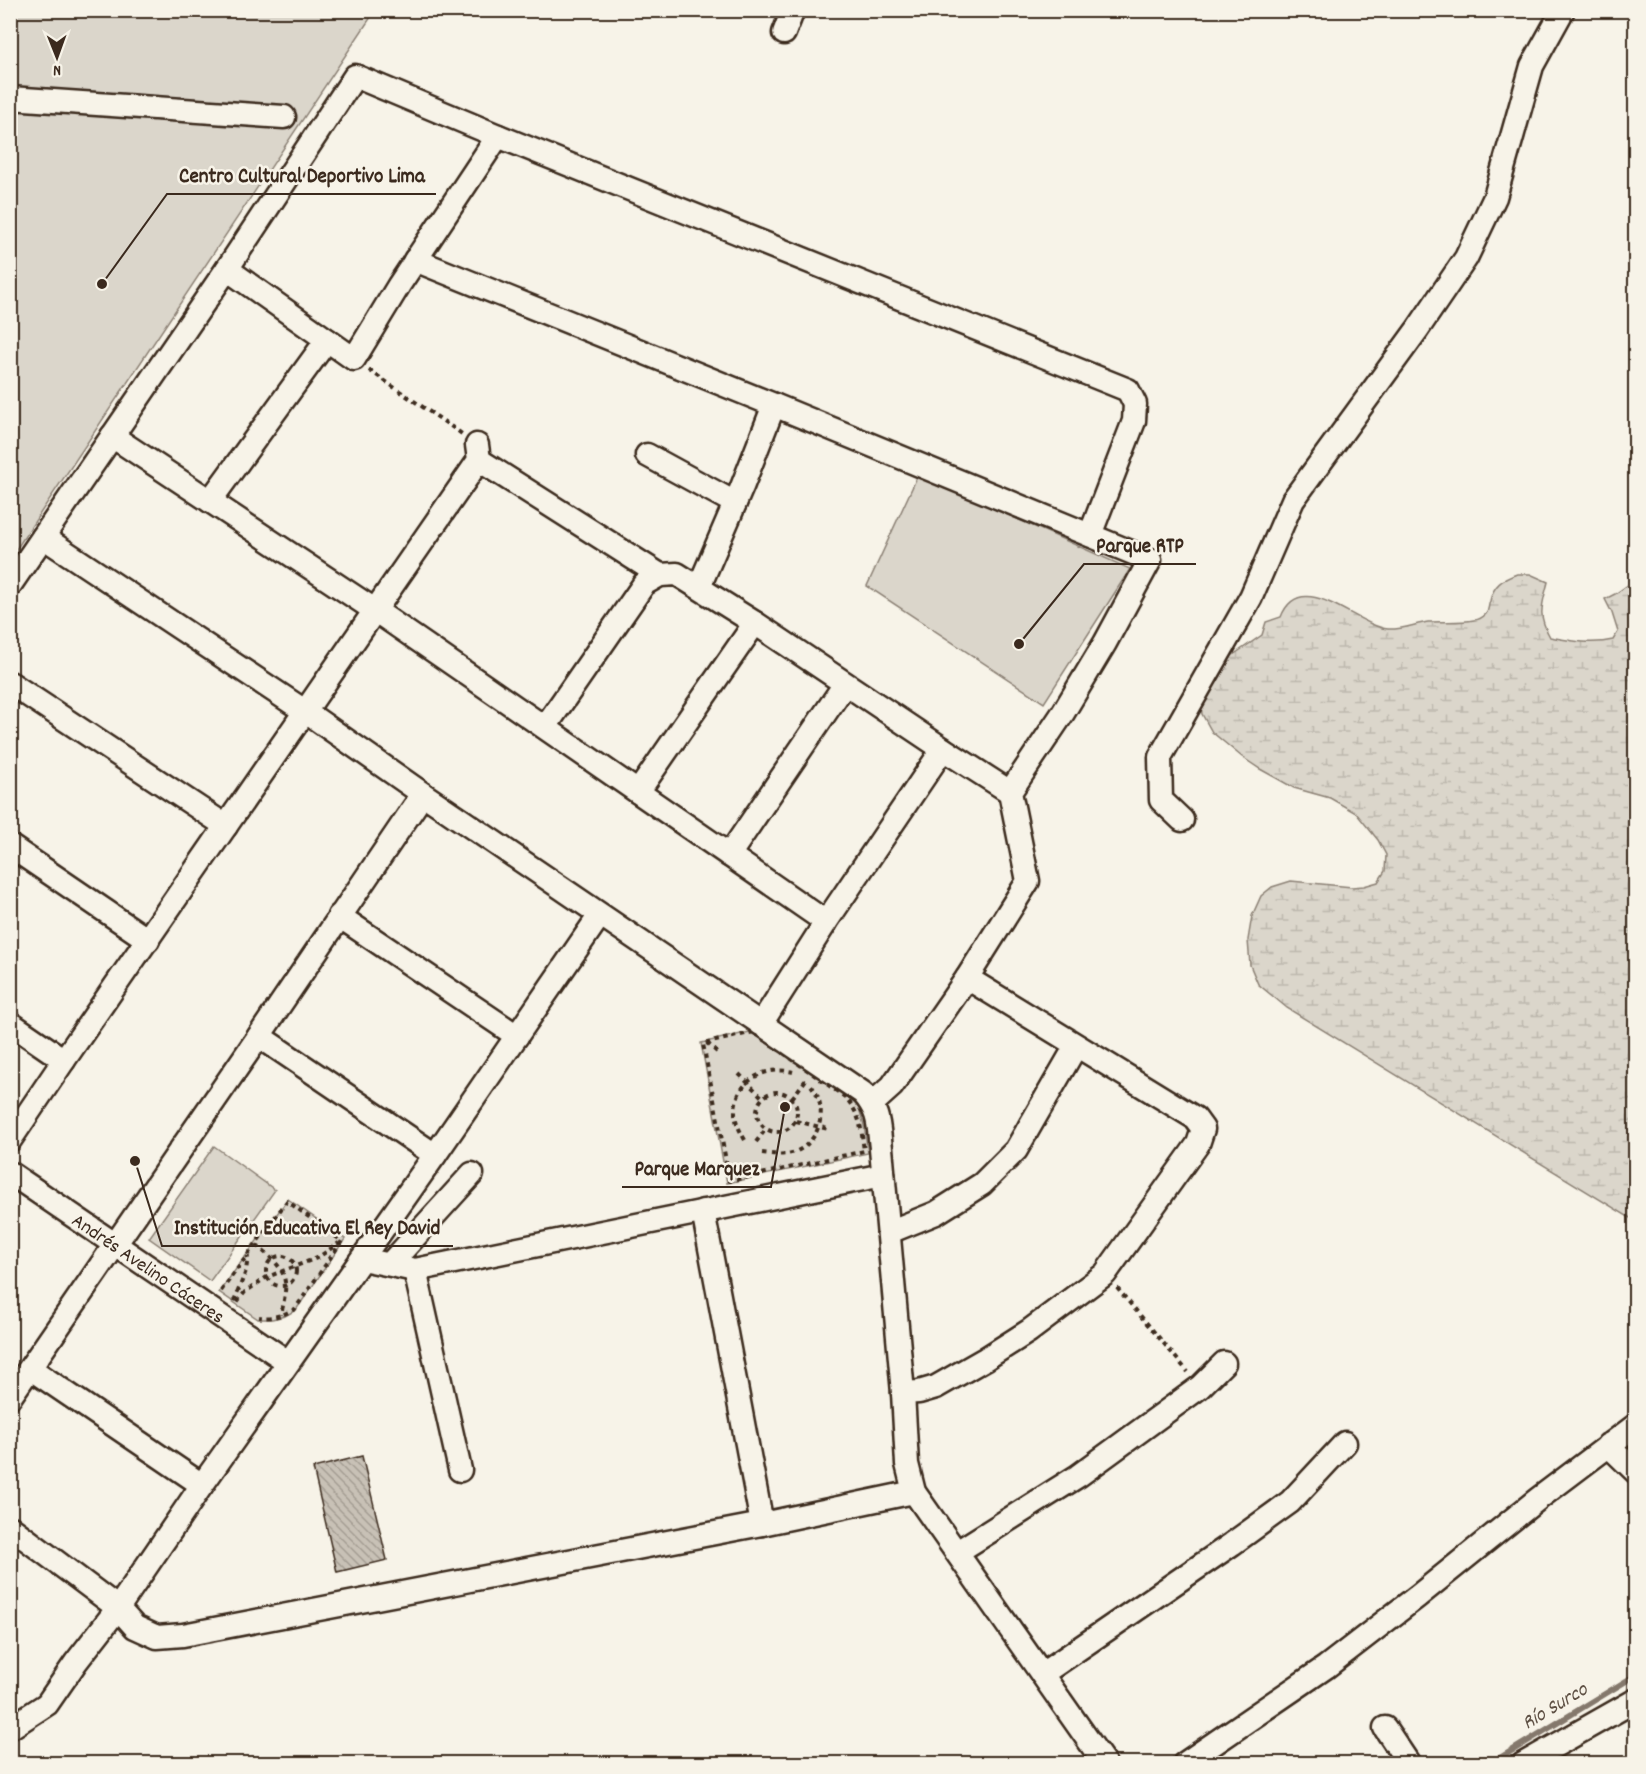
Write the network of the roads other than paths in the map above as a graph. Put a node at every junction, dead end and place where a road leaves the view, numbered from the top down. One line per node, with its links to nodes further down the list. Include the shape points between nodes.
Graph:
1 (794, 10): 3 (street)
2 (1563, 10): 30 (street, via 1532,66 1495,197 1466,258 1293,500 1251,597 1160,757 1161,800)
3 (784, 33)
4 (10, 98): 5 (street)
5 (284, 117)
6 (498, 136): 7 (street); 8 (street, via 355,76); 15 (street, via 1128,390 1135,404 1134,421)
7 (415, 260): 9 (street, via 354,359); 10 (street)
8 (227, 269): 9 (street); 11 (street)
9 (327, 340): 13 (street)
10 (774, 405): 14 (street); 15 (street)
11 (112, 436): 13 (street); 16 (street)
12 (647, 455): 14 (street)
13 (210, 501): 20 (street)
14 (735, 503): 19 (street)
15 (1090, 535): 28 (street, via 1150,560 1063,713)
16 (43, 537): 18 (street); 24 (street)
17 (660, 574): 19 (street, via 677,574); 20 (street, via 478,452); 25 (street, via 644,584)
18 (10, 585)
19 (699, 587): 21 (street)
20 (376, 611): 24 (street); 25 (street)
21 (755, 623): 23 (street); 27 (street)
22 (10, 683): 31 (street)
23 (845, 684): 26 (street); 33 (street)
24 (306, 712): 29 (street); 31 (street)
25 (545, 727): 27 (street)
26 (943, 749): 28 (street); 36 (street)
27 (638, 792): 33 (street)
28 (1010, 792): 38 (street, via 1028,881)
29 (423, 794): 34 (street); 35 (street)
30 (1182, 820)
31 (226, 826): 37 (street)
32 (10, 846): 37 (street)
33 (729, 855): 36 (street)
34 (600, 915): 40 (street); 41 (street)
35 (339, 916): 41 (street); 42 (street)
36 (826, 922): 40 (street)
37 (148, 940): 44 (street)
38 (968, 978): 43 (street); 45 (street, via 892,1086)
39 (10, 1023): 44 (street)
40 (761, 1024): 45 (street, via 863,1093)
41 (517, 1035): 47 (street)
42 (259, 1036): 47 (street); 53 (street)
43 (1076, 1046): 52 (street, via 1016,1150 982,1184 936,1213); 60 (street, via 1194,1118 1203,1129 1198,1144 1105,1274 1029,1331 975,1365 936,1387)
44 (64, 1060): 46 (street)
45 (872, 1104): 50 (street, via 878,1118)
46 (10, 1140)
47 (435, 1155): 54 (street)
48 (10, 1173): 53 (street, Andrés Avelino Cáceres)
49 (472, 1174): 55 (street)
50 (883, 1175): 51 (street); 52 (street)
51 (703, 1211): 56 (street); 69 (street)
52 (889, 1232): 60 (street)
53 (115, 1245): 57 (street, Andrés Avelino Cáceres); 59 (street)
54 (362, 1259): 55 (street); 57 (street)
55 (390, 1264): 56 (street)
56 (415, 1270): 65 (street)
57 (288, 1362): 67 (street)
58 (1224, 1363): 71 (street, via 1200,1387 1078,1476)
59 (31, 1369): 61 (street); 67 (street)
60 (903, 1393): 68 (street, via 907,1464)
61 (10, 1397)
62 (1635, 1425): 64 (street)
63 (1344, 1443): 73 (street, via 1290,1502)
64 (1608, 1445): 66 (street); 78 (street, via 1326,1667)
65 (460, 1470)
66 (1635, 1472)
67 (202, 1485): 72 (street)
68 (914, 1492): 69 (street); 71 (street)
69 (762, 1524): 72 (street, via 183,1635 158,1637 135,1627)
70 (10, 1527): 72 (street)
71 (957, 1552): 73 (street)
72 (118, 1608): 75 (street, via 47,1704)
73 (1042, 1674): 77 (street)
74 (1635, 1700): 80 (street)
75 (14, 1721)
76 (1385, 1728): 79 (street)
77 (1105, 1764)
78 (1184, 1764)
79 (1409, 1764)
80 (1523, 1764)

